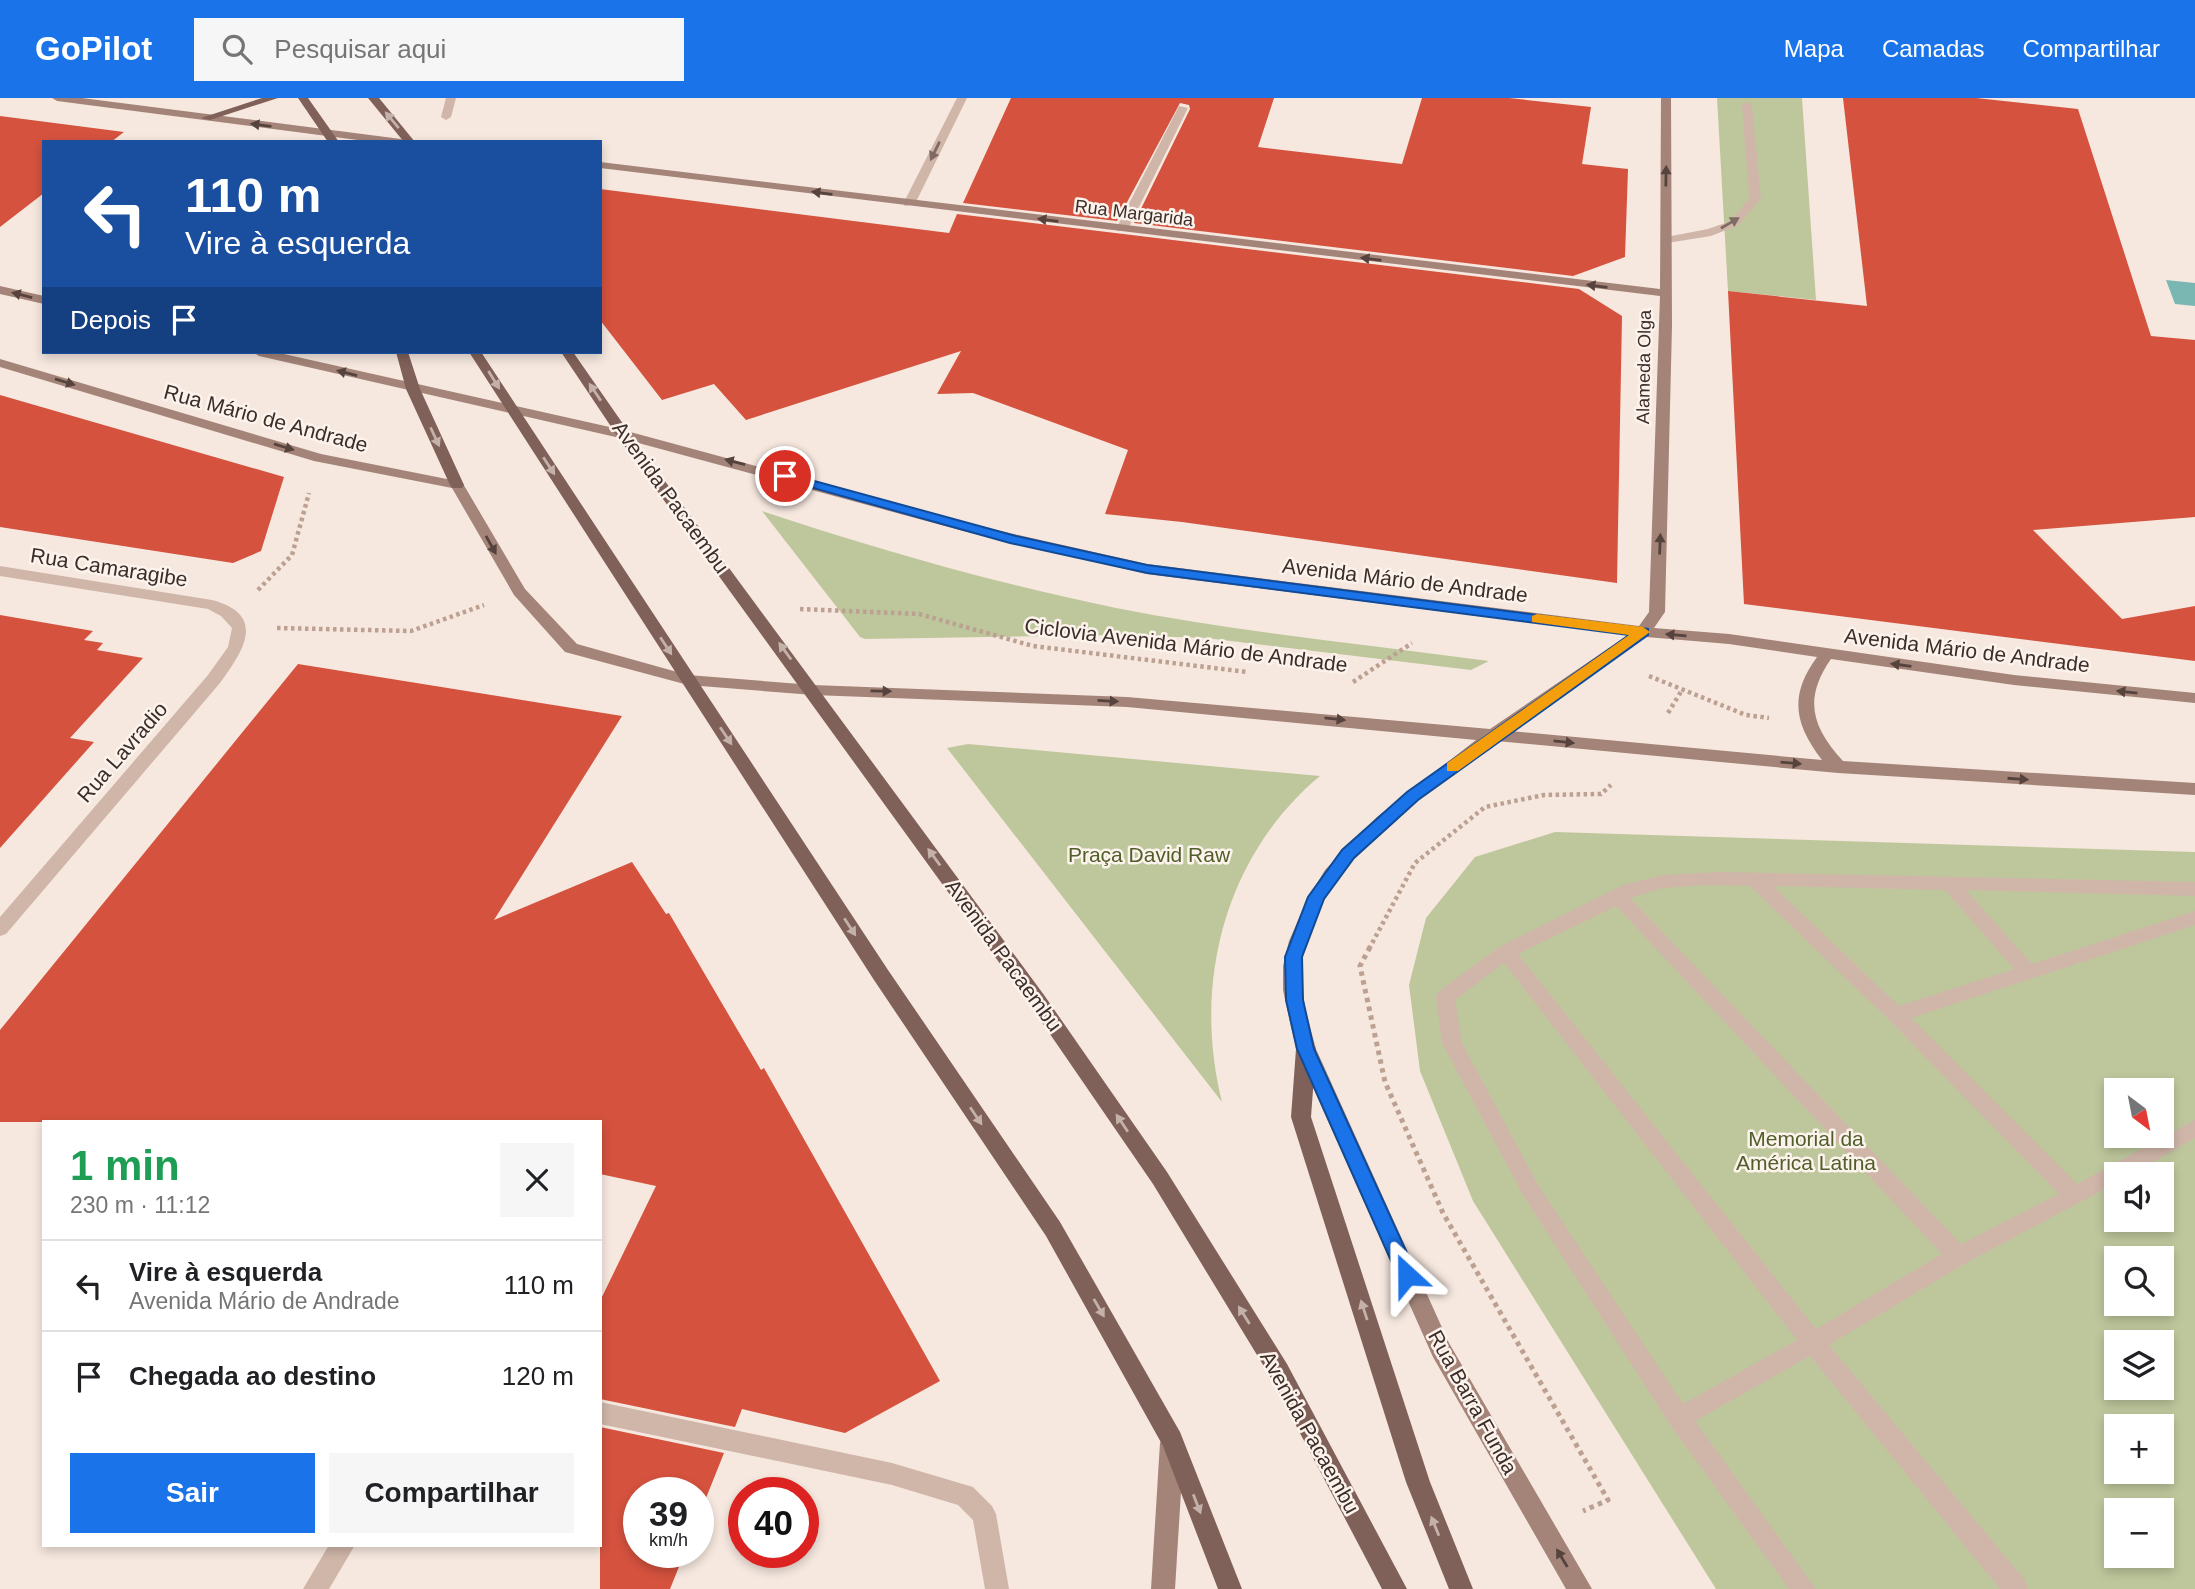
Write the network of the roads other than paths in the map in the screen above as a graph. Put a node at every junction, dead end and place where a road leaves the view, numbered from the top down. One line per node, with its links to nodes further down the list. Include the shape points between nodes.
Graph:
1 (57, 98): 11 (street)
2 (273, 98): 11 (main road)
3 (303, 98): 12 (main road)
4 (373, 98): 14 (main road, one-way to 4)
5 (451, 98): 10 (street)
6 (962, 98): 16 (street, one-way to 16)
7 (1666, 98): 18 (street, Alameda Olga, one-way to 7)
8 (1747, 106): 18 (street, one-way to 8, via 1735,223 1755,198)
9 (1183, 108): 17 (street)
10 (446, 117)
11 (206, 118): 12 (street, one-way to 11)
12 (331, 137): 13 (street)
13 (373, 140)
14 (408, 140)
15 (602, 165): 16 (street, Rua Margarida, one-way to 15)
16 (909, 204): 17 (street, Rua Margarida, one-way to 16)
17 (1122, 229): 20 (street, Rua Margarida, one-way to 17)
18 (1665, 242): 20 (street, Alameda Olga)
19 (0, 290): 21 (street, one-way to 19)
20 (1664, 293): 33 (street, Alameda Olga, one-way to 20, via 1658,603)
21 (42, 300)
22 (266, 354): 27 (street, one-way to 22)
23 (403, 354): 27 (main road)
24 (476, 354): 28 (main road, one-way to 28)
25 (568, 354): 29 (main road, Avenida Pacaembu, one-way to 25)
26 (0, 363): 30 (street, Rua Mário de Andrade, one-way to 30, via 318,458)
27 (413, 389): 28 (street); 30 (main road, one-way to 30)
28 (512, 409): 29 (street, Avenida Mário de Andrade); 35 (main road, one-way to 35)
29 (623, 434): 33 (street, Avenida Mário de Andrade, one-way to 29, via 1147,569 984,532); 36 (main road, Avenida Pacaembu, one-way to 29)
30 (457, 485): 35 (street, one-way to 35, via 519,593 571,648)
31 (0, 571): 32 (street, Rua Camaragibe, via 212,605)
32 (237, 622): 46 (street, Rua Lavradio, via 237,649 214,679)
33 (1643, 632): 34 (street, Avenida Mário de Andrade, one-way to 33, via 1729,639); 38 (street, Rua Barra Funda)
34 (1826, 655): 37 (street, Avenida Mário de Andrade, one-way to 34); 39 (street, via 1811,673 1805,692 1808,724)
35 (688, 680): 36 (street); 57 (main road, one-way to 57, via 1053,1229)
36 (813, 690): 38 (street, one-way to 38, via 1127,702); 63 (main road, Avenida Pacaembu, one-way to 36, via 1279,1371 1160,1178)
37 (2195, 698)
38 (1496, 735): 39 (street, one-way to 39); 50 (street, Rua Barra Funda, via 1348,854 1316,897 1294,957 1295,1000)
39 (1838, 767): 40 (street, one-way to 40)
40 (2195, 789)
41 (1754, 879): 42 (street); 44 (street, via 1682,880 1644,886); 49 (street)
42 (1950, 884): 43 (street); 48 (street)
43 (2195, 889)
44 (1618, 897): 47 (street); 53 (street)
45 (2195, 918): 48 (street)
46 (0, 929)
47 (1506, 952): 54 (street); 56 (street, via 1446,998 1452,1043 1530,1189)
48 (2028, 972): 49 (street)
49 (1896, 1015): 52 (street)
50 (1306, 1049): 64 (main road, one-way to 50, via 1418,1482 1301,1117); 65 (street, Rua Barra Funda, one-way to 50, via 1441,1350)
51 (2195, 1128): 52 (street)
52 (2075, 1196): 53 (street)
53 (1958, 1256): 54 (street)
54 (1813, 1343): 56 (street); 67 (street)
55 (602, 1413): 60 (street, via 892,1474 965,1495 984,1514)
56 (1679, 1418): 66 (street)
57 (1172, 1440): 61 (street); 62 (main road, one-way to 62)
58 (342, 1547): 59 (street)
59 (315, 1589)
60 (997, 1589)
61 (1163, 1589)
62 (1230, 1589)
63 (1395, 1589)
64 (1461, 1589)
65 (1580, 1589)
66 (1804, 1589)
67 (2017, 1589)

